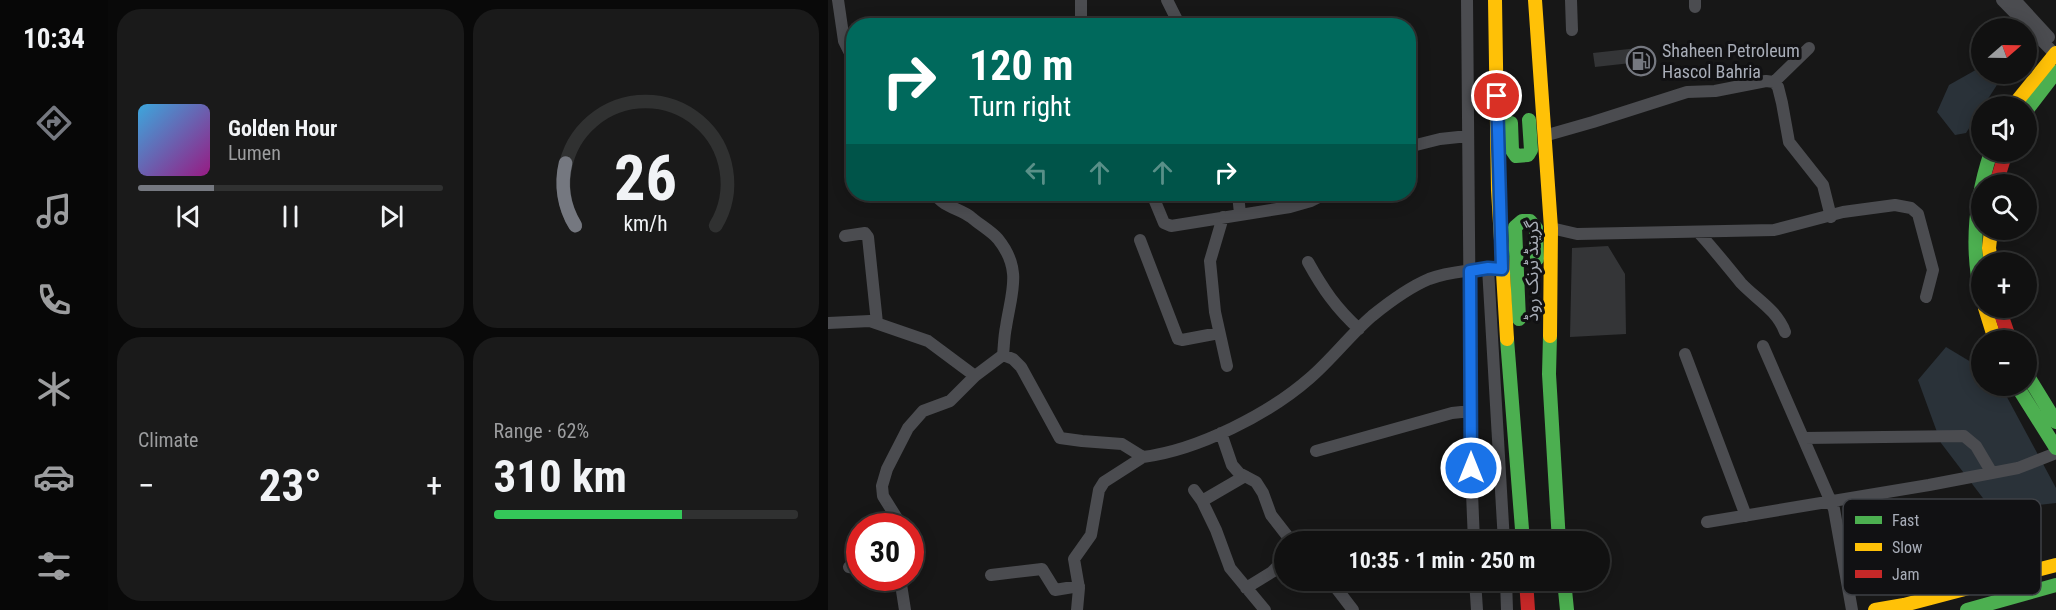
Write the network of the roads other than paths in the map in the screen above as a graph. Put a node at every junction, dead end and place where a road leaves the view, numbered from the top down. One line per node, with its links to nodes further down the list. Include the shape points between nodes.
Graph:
1 (838, 0): 15 (street)
2 (1081, 0): 12 (street)
3 (1167, 0): 13 (street)
4 (1467, 0): 23 (street)
5 (1495, 0): 39 (main road)
6 (1501, 0): 7 (main road, via 1512,150 1521,157 1531,150 1526,22)
7 (1530, 0)
8 (1535, 0): 22 (main road, گرینڈ ٹرنک روڈ)
9 (1571, 0): 14 (street)
10 (2002, 0): 17 (street)
11 (2015, 0): 17 (street)
12 (1081, 18)
13 (1176, 18)
14 (1572, 30)
15 (846, 45)
16 (1809, 48): 19 (street)
17 (2056, 51): 20 (main road)
18 (2056, 72): 21 (main road)
19 (1774, 82): 22 (street, via 1687,92); 32 (street, via 1789,142 1824,185)
20 (2020, 96)
21 (2037, 96)
22 (1544, 135): 33 (main road, گرینڈ ٹرنک روڈ)
23 (1468, 136): 24 (street); 40 (street)
24 (1416, 141)
25 (1987, 162): 37 (main road, via 1974,237)
26 (940, 201): 49 (street, via 964,212 997,238 1006,253 1015,278)
27 (1155, 201): 31 (street, via 1164,223 1171,226)
28 (1239, 201): 30 (street)
29 (1311, 201): 30 (street)
30 (1240, 214): 31 (street)
31 (1223, 217): 46 (street, via 1210,261)
32 (1831, 217): 34 (street, via 1774,230); 41 (street, via 1895,205 1911,208 1918,214 1933,270)
33 (1551, 228): 34 (street, via 1577,234); 51 (main road, گرینڈ ٹرنک روڈ)
34 (1698, 232): 45 (street, via 1742,283 1773,311)
35 (844, 236): 43 (street, via 865,233 868,237)
36 (1140, 240): 46 (street, via 1178,339)
37 (1976, 252)
38 (1308, 262): 44 (street, via 1339,311)
39 (1495, 269): 40 (street); 53 (main road); 76 (street)
40 (1470, 271): 44 (street, via 1430,279 1372,316); 56 (street)
41 (1926, 297)
42 (828, 323): 43 (street)
43 (877, 323): 52 (street, via 928,341)
44 (1359, 329): 58 (street, via 1310,378 1282,399)
45 (1785, 332)
46 (1219, 333): 50 (street)
47 (1763, 346): 59 (street)
48 (1685, 354): 72 (street)
49 (1003, 355): 52 (street); 63 (street, via 1021,367 1060,438 1122,444)
50 (1227, 366)
51 (1549, 374): 53 (main road, via 1540,329 1536,228 1530,221 1522,221 1515,227 1520,336); 78 (main road, گرینڈ ٹرنک روڈ)
52 (975, 376): 71 (street, via 950,401 923,411 908,429 882,486 883,496)
53 (1510, 381): 77 (main road)
54 (2037, 391): 57 (main road)
55 (2023, 396): 60 (main road)
56 (1471, 411): 61 (street); 75 (street)
57 (2056, 422)
58 (1221, 433): 63 (street); 65 (street, via 1232,465)
59 (1804, 438): 64 (street, via 1964,436 1976,446); 70 (street)
60 (2056, 448)
61 (1316, 450)
62 (2056, 453): 64 (street)
63 (1143, 457): 83 (street, via 1104,482 1099,490 1091,535 1074,559)
64 (1992, 473): 67 (street)
65 (1245, 476): 69 (street); 74 (street, via 1256,482 1270,515)
66 (1194, 490): 69 (street)
67 (1848, 499)
68 (1843, 500): 70 (street)
69 (1202, 501): 84 (street, via 1230,568)
70 (1831, 502): 72 (street); 79 (street)
71 (894, 513)
72 (1746, 516): 73 (street)
73 (1707, 522)
74 (1283, 531)
75 (1474, 531)
76 (1504, 531)
77 (1522, 531)
78 (1558, 531)
79 (1843, 564)
80 (1274, 570): 84 (street)
81 (991, 575): 83 (street, via 1042,568 1055,590)
82 (2056, 585): 85 (main road)
83 (1079, 586): 96 (street)
84 (1246, 588): 97 (street)
85 (2041, 589)
86 (902, 591): 95 (street)
87 (1338, 591): 98 (street)
88 (1477, 591): 99 (street)
89 (1506, 591): 100 (street)
90 (1527, 591): 101 (main road)
91 (1565, 591): 102 (main road)
92 (1849, 595): 103 (street)
93 (1944, 595): 104 (main road)
94 (2020, 595): 105 (main road)
95 (905, 610)
96 (1077, 610)
97 (1265, 610)
98 (1353, 610)
99 (1478, 610)
100 (1507, 610)
101 (1528, 610)
102 (1567, 610)
103 (1852, 610)
104 (1875, 610)
105 (1967, 610)

